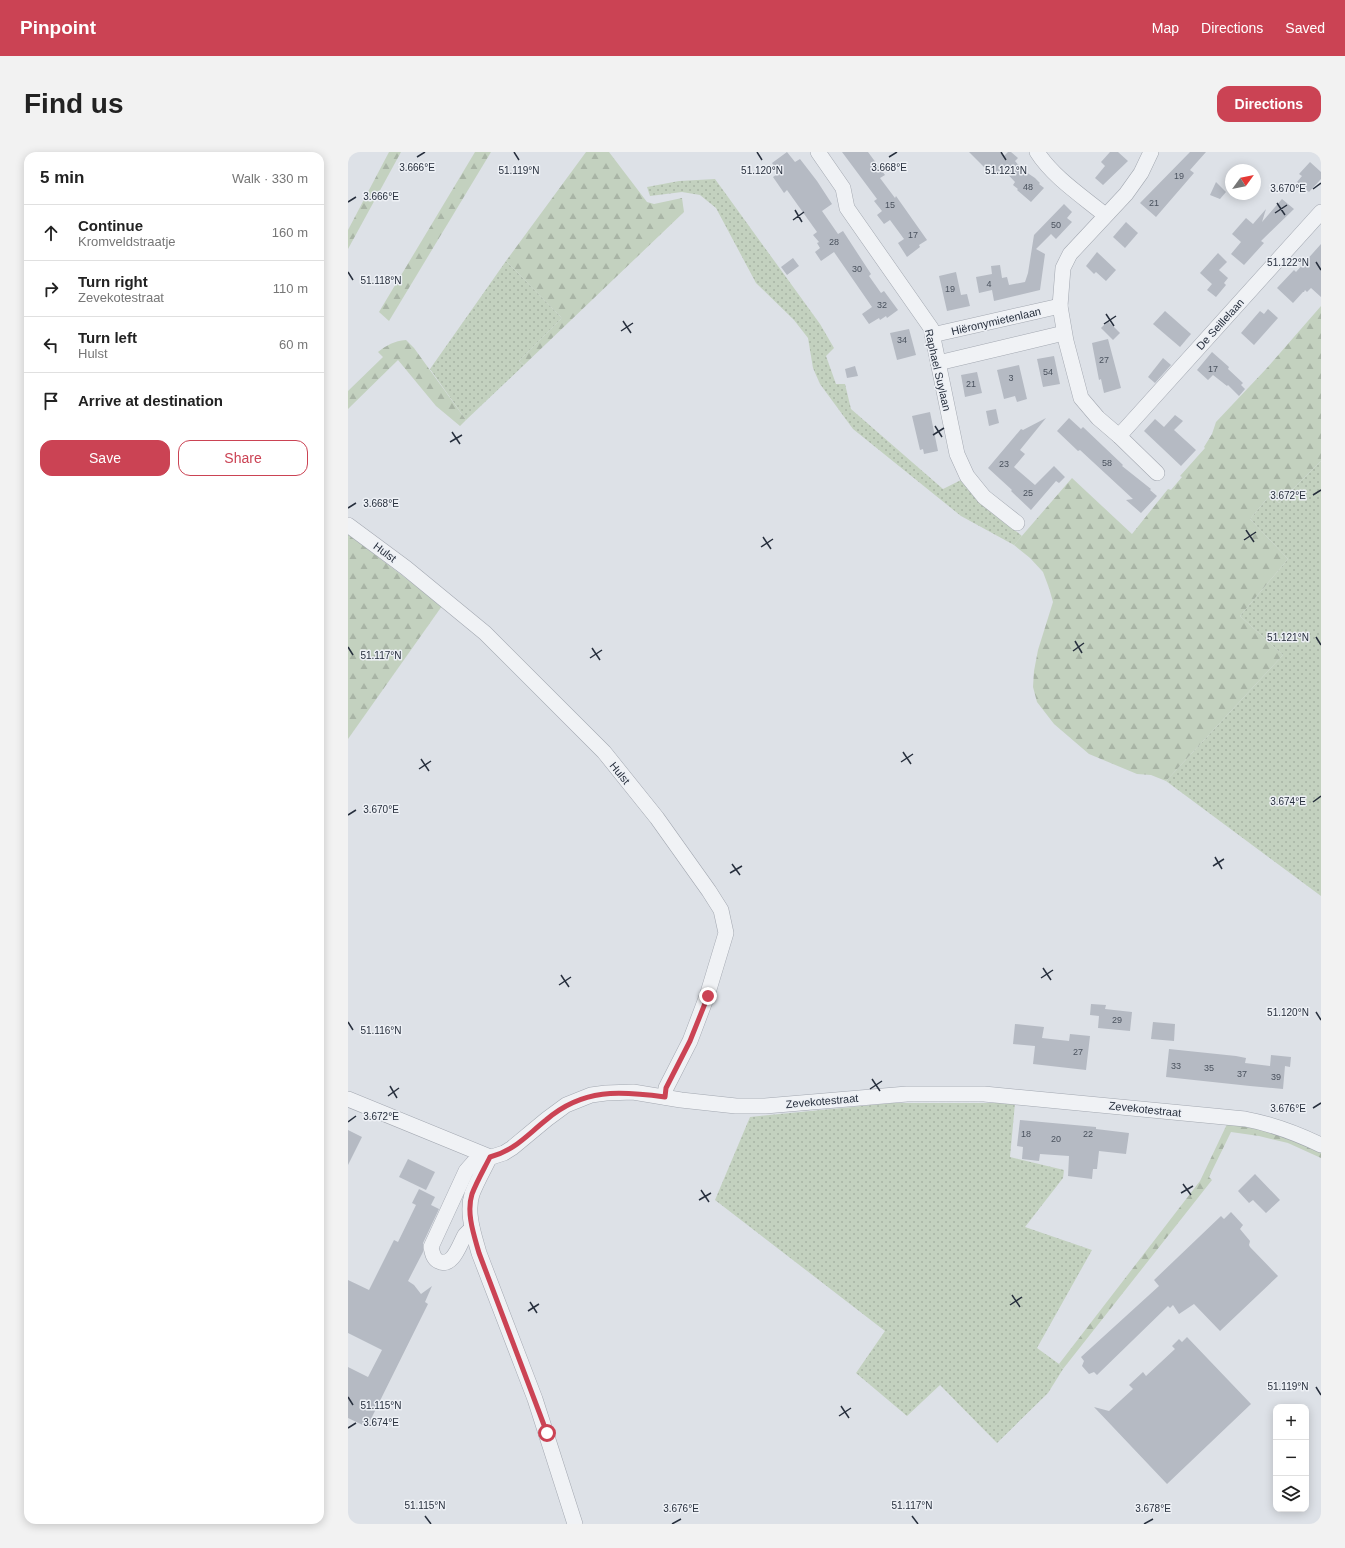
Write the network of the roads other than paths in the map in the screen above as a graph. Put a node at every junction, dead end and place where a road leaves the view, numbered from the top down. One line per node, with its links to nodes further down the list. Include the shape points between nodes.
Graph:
1 (818, 152): 8 (street, Raphael Suylaan, via 843,188 847,208 931,328)
2 (1036, 152): 5 (street, via 1062,179)
3 (1150, 152): 5 (street, via 1141,173 1126,194)
4 (1321, 212): 10 (street, De Seillelaan)
5 (1105, 215): 6 (street, via 1070,254 1063,268)
6 (1060, 306): 7 (street); 8 (street, Hiëronymietenlaan)
7 (1064, 333): 9 (street); 10 (street, via 1082,398 1098,418)
8 (932, 335): 9 (street, Raphael Suylaan)
9 (938, 363): 12 (street, Raphael Suylaan, via 957,454 984,497)
10 (1119, 436): 11 (street)
11 (1157, 473)
12 (1017, 523)
13 (348, 525): 14 (street, Hulst, via 406,568 485,633 604,752 657,818 721,910 726,933 708,996 690,1041 666,1088)
14 (665, 1097): 16 (street, Zevekotestraat, via 736,1106 764,1106 907,1094 995,1095 1245,1119 1275,1126); 17 (street, Zevekotestraat, via 633,1092 606,1093 583,1098 557,1111 512,1148)
15 (348, 1099): 17 (street)
16 (1321, 1145)
17 (490, 1157): 18 (street, via 472,1195); 18 (street, Zevekotestraat, via 473,1163 466,1171 431,1247 434,1257 438,1261 448,1261)
18 (472, 1228): 19 (street, via 479,1253 547,1433)
19 (575, 1524)

